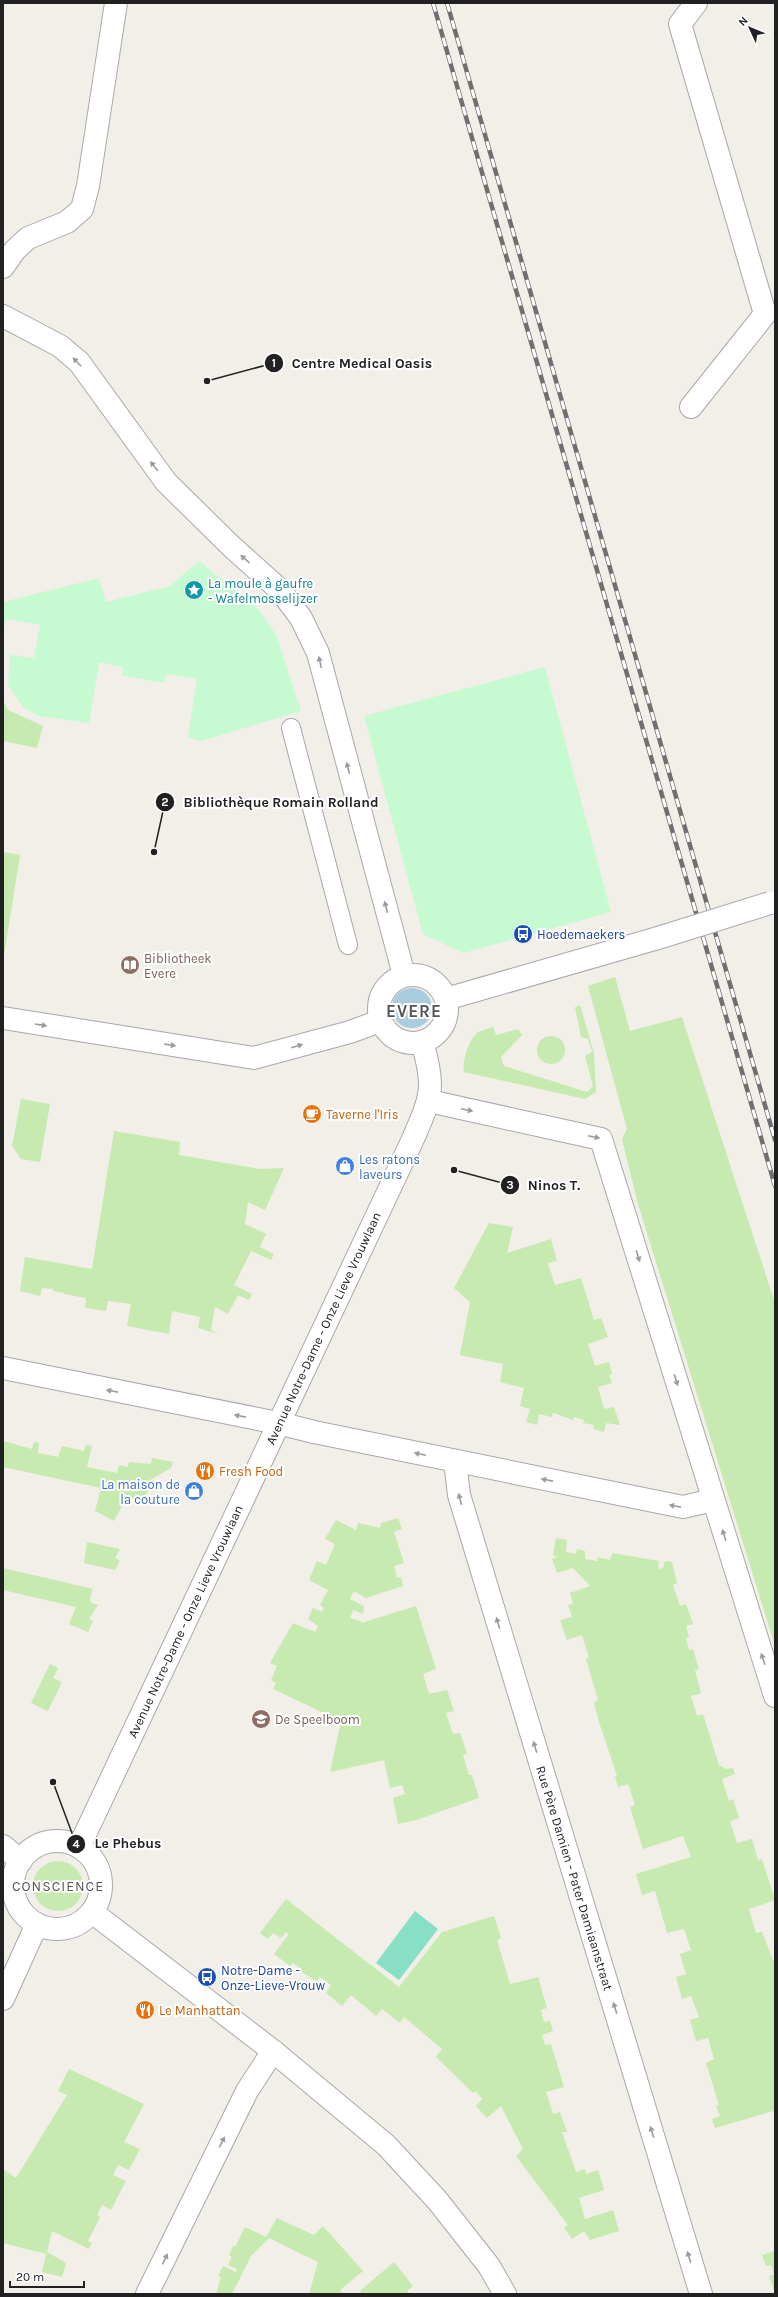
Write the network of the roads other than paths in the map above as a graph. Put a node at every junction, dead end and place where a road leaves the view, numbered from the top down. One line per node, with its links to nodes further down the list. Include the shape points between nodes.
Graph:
1 (116, 3): 3 (street, via 88,186 82,209 68,222 28,238)
2 (696, 3): 5 (street, via 680,24 765,314)
3 (7, 250)
4 (3, 316): 9 (street, one-way to 4, via 318,653 301,618 280,590 166,482 79,362 60,346)
5 (691, 408)
6 (291, 728): 8 (street)
7 (773, 902): 10 (street, bridge)
8 (348, 945)
9 (404, 975): 10 (street, via 424,976 435,982); 12 (street, via 390,983 382,993 378,1004)
10 (446, 999): 13 (street, via 447,1015 443,1026 436,1035)
11 (3, 1018): 12 (street, one-way to 12, via 254,1058 350,1032)
12 (380, 1021): 13 (street, via 391,1036 402,1042)
13 (422, 1042): 14 (street, Avenue Notre-Dame - Onze Lieve Vrouwlaan, via 428,1061 431,1090)
14 (429, 1101): 16 (street, Avenue Notre-Dame - Onze Lieve Vrouwlaan); 18 (street, one-way to 18, via 601,1139)
15 (3, 1368): 16 (street, one-way to 15)
16 (278, 1423): 17 (street, one-way to 16); 21 (street, Avenue Notre-Dame - Onze Lieve Vrouwlaan)
17 (455, 1461): 18 (street, one-way to 17, via 683,1507); 29 (street, Rue Père Damien - Pater Damiaanstraat, one-way to 17, via 459,1495)
18 (713, 1500): 19 (street, one-way to 18)
19 (775, 1696)
20 (3, 1846): 22 (street)
21 (79, 1847): 22 (street, via 60,1842 41,1845 30,1851); 23 (street, via 96,1865 100,1876 101,1889)
22 (21, 1861): 24 (street, via 13,1884 15,1896 19,1907)
23 (92, 1912): 24 (street, via 72,1927 54,1929); 26 (street)
24 (37, 1924): 25 (street)
25 (3, 1999)
26 (273, 2051): 27 (street, one-way to 26, via 247,2091); 28 (street, via 386,2145 436,2200 489,2266)
27 (147, 2294)
28 (505, 2294)
29 (700, 2294)

